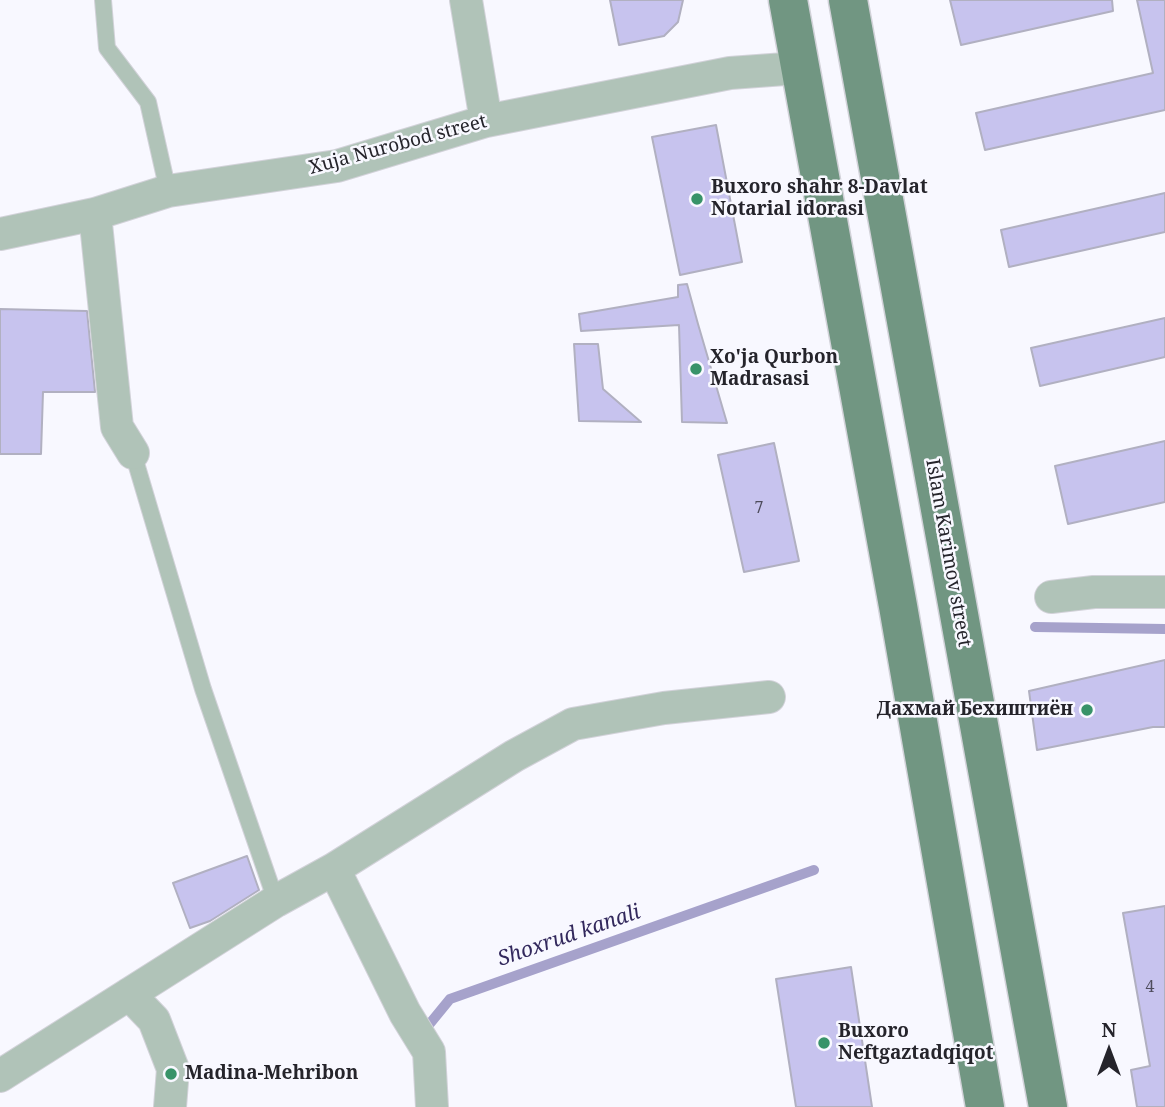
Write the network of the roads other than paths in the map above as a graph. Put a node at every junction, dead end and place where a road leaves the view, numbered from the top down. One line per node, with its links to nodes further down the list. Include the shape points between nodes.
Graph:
1 (103, 0): 7 (lane, via 107,48 148,102)
2 (466, 0): 6 (street)
3 (788, 0): 5 (main road)
4 (848, 0): 21 (main road, Islam Karimov street)
5 (799, 68): 6 (street, Xuja Nurobod street, via 730,73); 20 (main road)
6 (486, 121): 7 (street, Xuja Nurobod street, via 337,166)
7 (168, 191): 8 (street, Xuja Nurobod street)
8 (95, 214): 9 (street, Xuja Nurobod street); 10 (street, via 117,426)
9 (0, 234)
10 (133, 453): 15 (lane, via 203,688)
11 (1165, 592): 12 (street)
12 (1051, 597)
13 (769, 697): 14 (street, via 573,724)
14 (334, 869): 15 (street); 19 (street, via 429,1052)
15 (276, 901): 16 (street)
16 (129, 993): 17 (street); 18 (street, via 154,1020 173,1069)
17 (0, 1076)
18 (170, 1107)
19 (432, 1107)
20 (985, 1107)
21 (1048, 1107)

